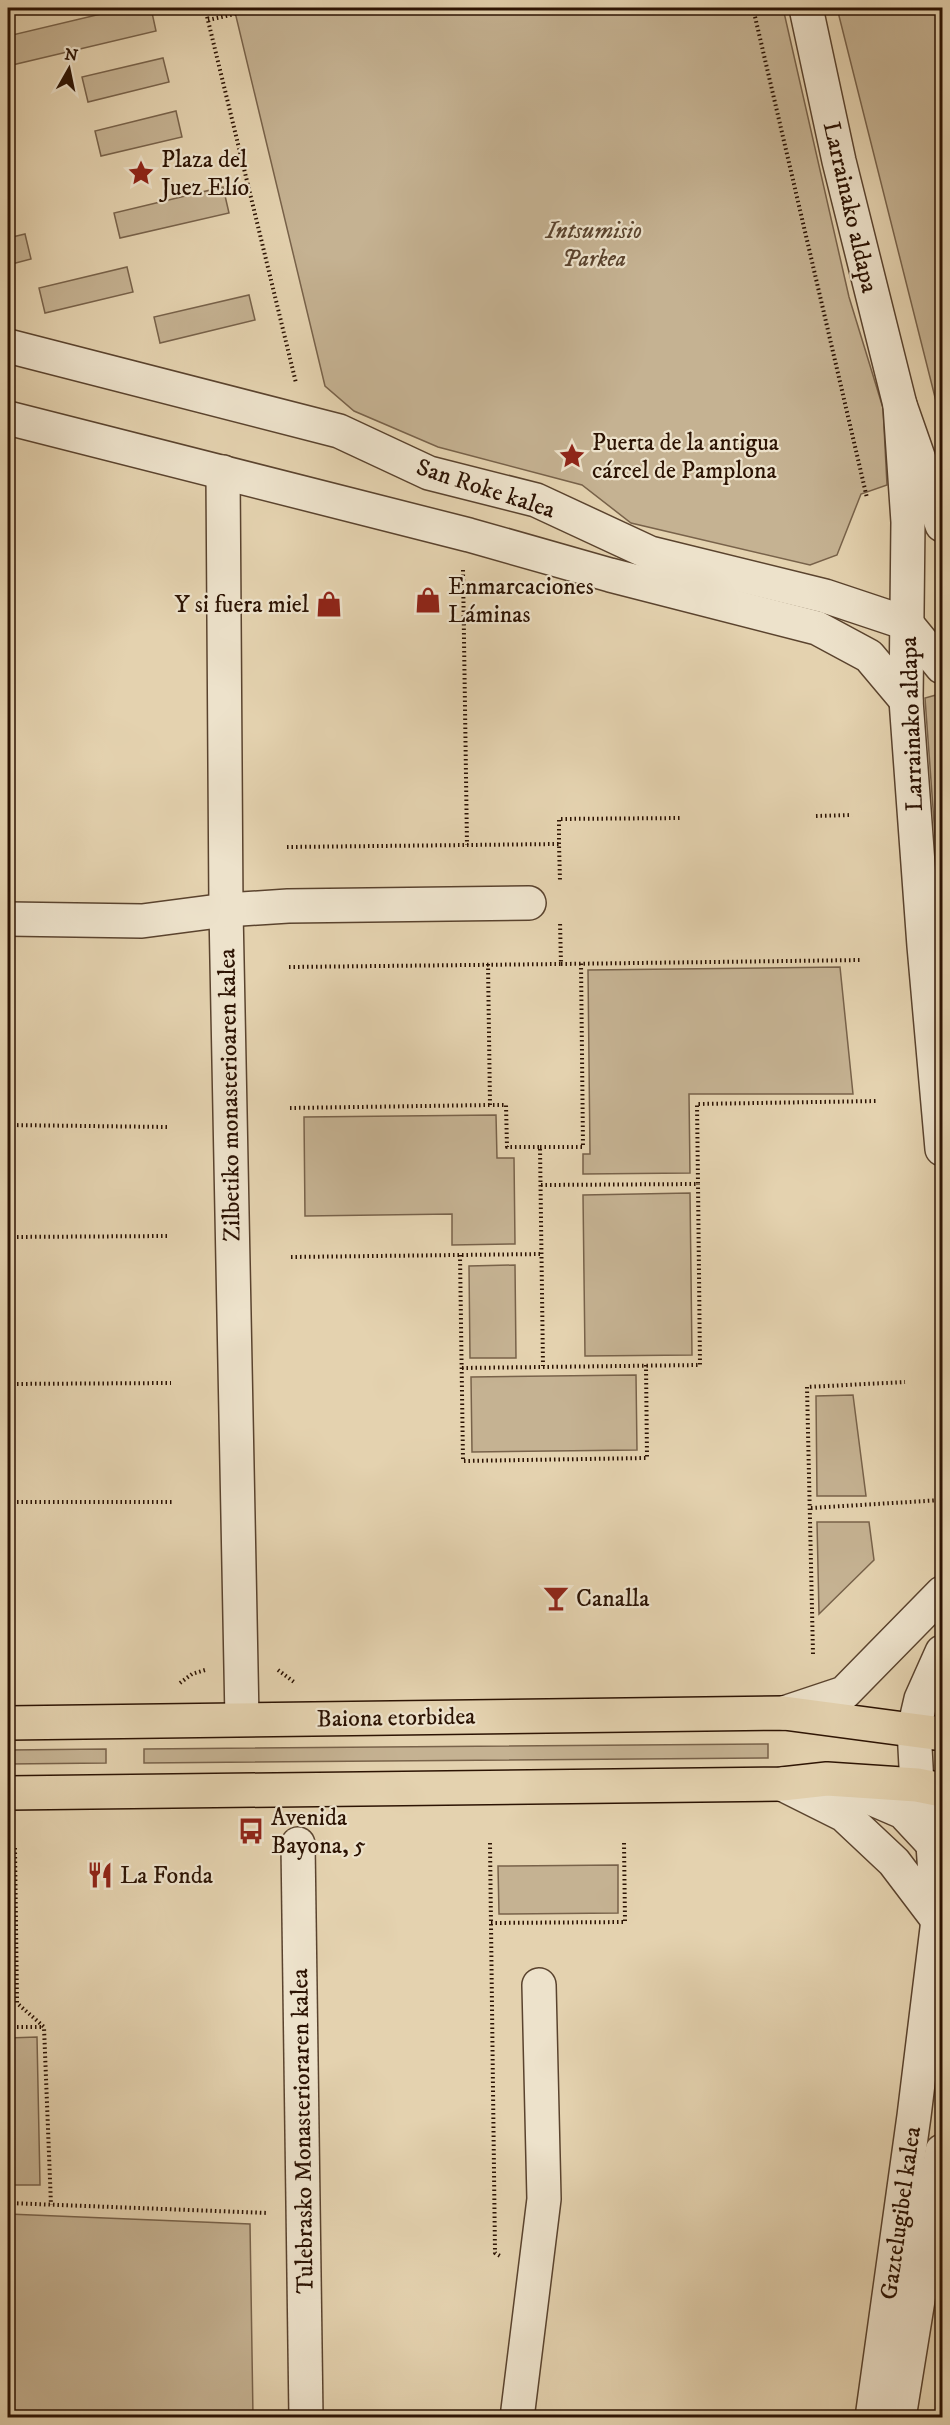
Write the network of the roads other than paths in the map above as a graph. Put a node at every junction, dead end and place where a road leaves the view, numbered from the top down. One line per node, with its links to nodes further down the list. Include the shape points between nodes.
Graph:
1 (806, 8): 3 (street, Larrainako aldapa, via 839,161)
2 (8, 346): 7 (street, San Roke kalea, via 339,431 429,473 536,500 650,553 825,596)
3 (900, 405): 6 (street, Larrainako aldapa); 7 (street, Larrainako aldapa, via 908,522)
4 (8, 418): 5 (street, San Roke kalea)
5 (222, 472): 9 (street, San Roke kalea, via 817,628 869,656); 11 (street, Zilbetiko monasterioaren kalea)
6 (942, 525)
7 (906, 623): 8 (street); 9 (street, Larrainako aldapa)
8 (942, 667)
9 (906, 700): 13 (street, Larrainako aldapa)
10 (530, 903): 11 (street)
11 (226, 910): 12 (street, via 142,921); 17 (street, Zilbetiko monasterioaren kalea)
12 (8, 919)
13 (942, 1149)
14 (942, 1593): 16 (street, via 844,1693)
15 (942, 1652): 19 (street, Gaztelugibel kalea, via 921,1699)
16 (784, 1713): 17 (main road, Baiona etorbidea); 19 (main road, Baiona etorbidea)
17 (242, 1719): 18 (main road, Baiona etorbidea)
18 (8, 1723)
19 (928, 1731): 22 (street, Gaztelugibel kalea)
20 (827, 1779): 21 (main road); 22 (main road); 25 (street, via 903,1812)
21 (782, 1784): 23 (main road); 26 (street, via 844,1815 894,1862)
22 (930, 1788): 25 (street, Gaztelugibel kalea)
23 (8, 1793)
24 (298, 1844): 29 (street, Tulebrasko Monasterioraren kalea)
25 (938, 1849): 26 (street, Gaztelugibel kalea)
26 (938, 1920): 31 (street, Gaztelugibel kalea)
27 (539, 1985): 30 (street, via 544,2199)
28 (942, 2151): 32 (street, Gaztelugibel kalea)
29 (306, 2418)
30 (517, 2418)
31 (872, 2418)
32 (899, 2418)

